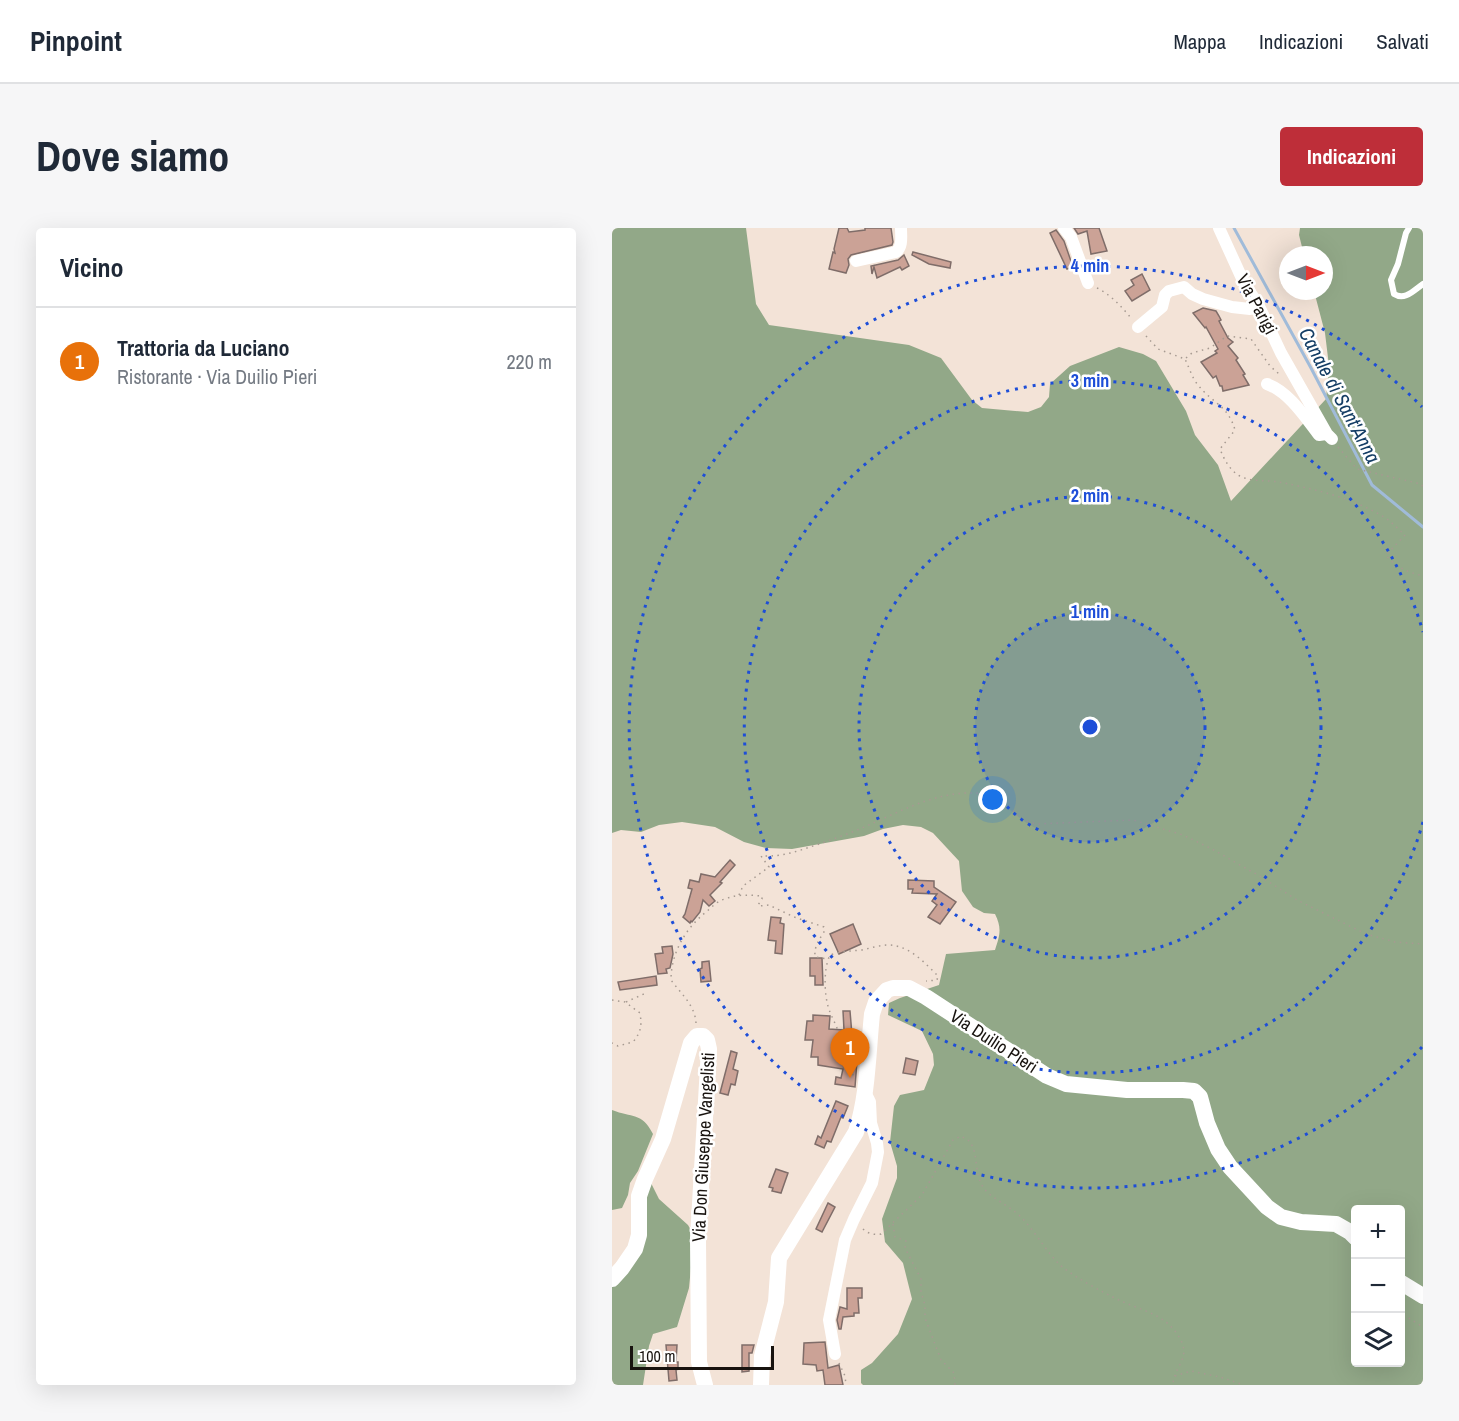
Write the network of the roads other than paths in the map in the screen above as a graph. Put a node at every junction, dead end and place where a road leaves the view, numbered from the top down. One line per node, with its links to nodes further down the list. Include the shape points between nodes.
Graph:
1 (901, 228): 5 (street, via 900,249 896,252)
2 (1064, 228): 6 (street)
3 (1219, 228): 8 (street, Via Parigi)
4 (1409, 228): 7 (lane, via 1391,280 1394,294 1404,297)
5 (856, 261)
6 (1088, 283)
7 (1423, 284)
8 (1258, 304): 9 (street, via 1250,309 1232,308 1181,287 1169,291 1162,307); 10 (street, Via Parigi, via 1329,437 1319,435 1290,401)
9 (1138, 327)
10 (1267, 384)
11 (865, 1090): 12 (street, Via Duilio Pieri, via 876,1002 886,990 909,988 1047,1076 1066,1084 1194,1091 1200,1097 1218,1149 1267,1207 1281,1217 1336,1224); 16 (street, via 878,1152 872,1184 845,1240 829,1320); 18 (street, Via Duilio Pieri, via 856,1132 779,1258 776,1302 762,1356)
12 (1351, 1233)
13 (612, 1279): 17 (street, Via Don Giuseppe Vangelisti, via 635,1249 639,1196 663,1138 691,1042 703,1036 709,1049 698,1238 699,1362)
14 (1405, 1285): 15 (street)
15 (1423, 1296)
16 (835, 1354)
17 (705, 1385)
18 (761, 1385)

